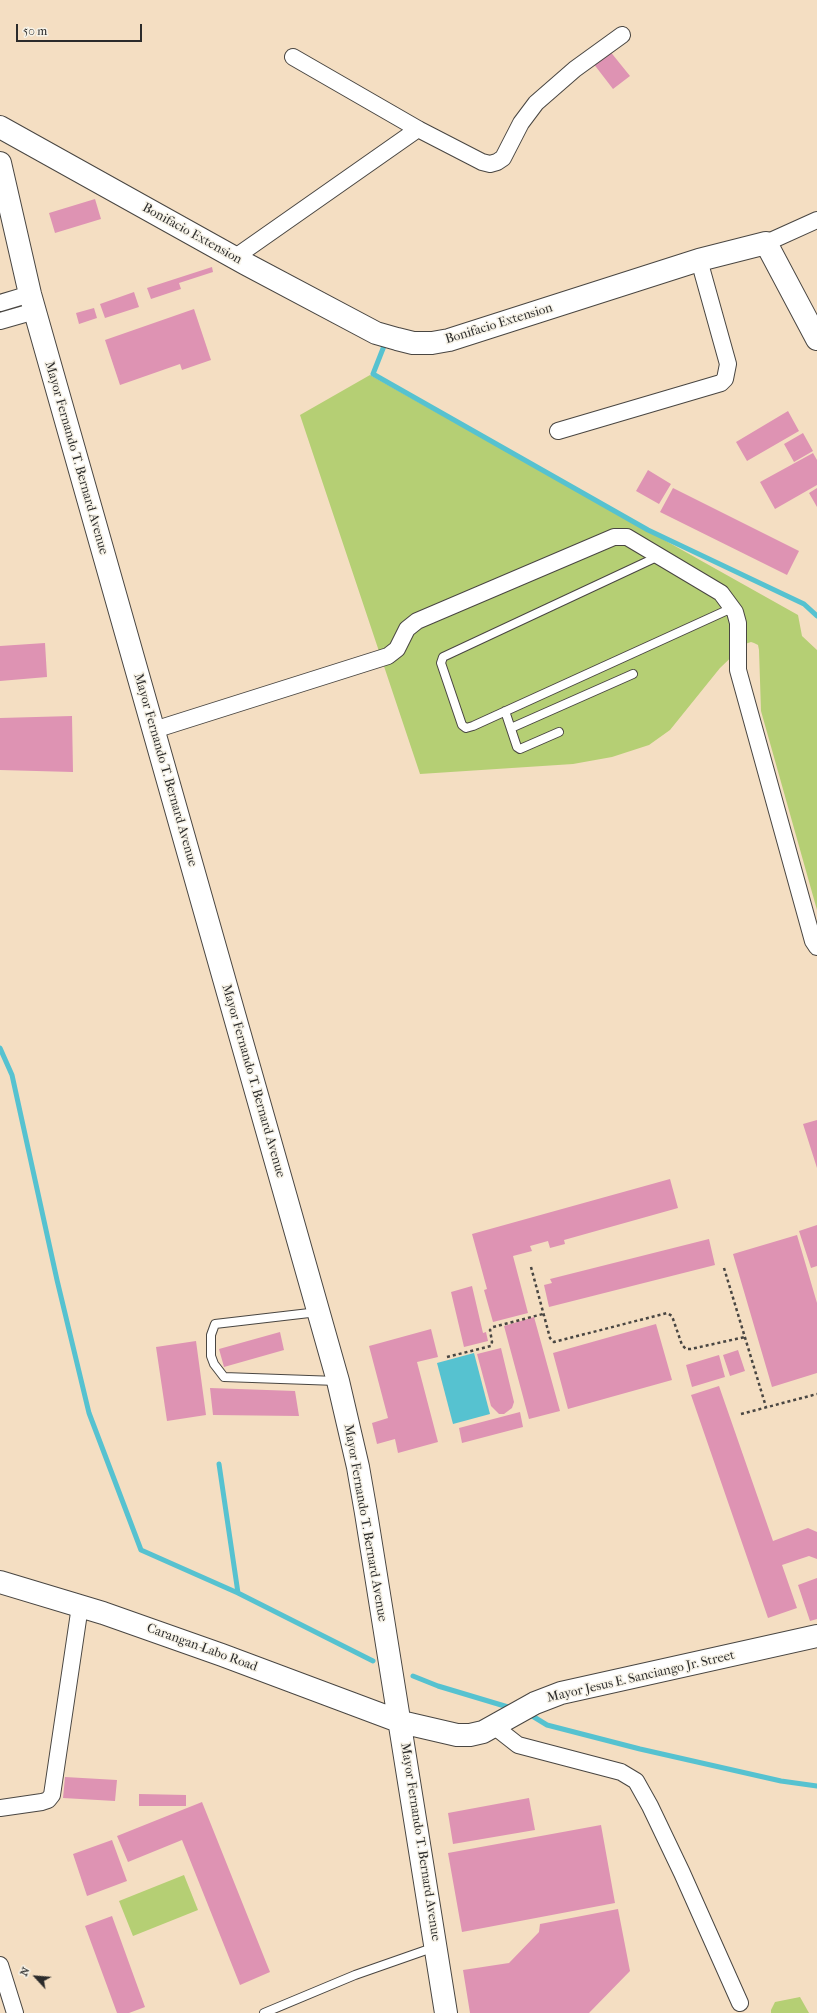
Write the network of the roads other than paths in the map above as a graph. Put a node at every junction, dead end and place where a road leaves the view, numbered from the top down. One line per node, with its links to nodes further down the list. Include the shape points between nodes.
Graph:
1 (622, 35): 4 (street, via 575,69 536,103 521,123 503,158 497,162 482,162)
2 (293, 57): 4 (street)
3 (0, 128): 8 (main road, Bonifacio Extension)
4 (418, 129): 8 (street)
5 (0, 163): 10 (main road, Mayor Fernando T. Bernard Avenue)
6 (817, 220): 7 (street)
7 (766, 243): 9 (main road, Bonifacio Extension); 13 (main road)
8 (234, 258): 9 (main road, Bonifacio Extension, via 376,333 413,343 449,340)
9 (699, 260): 14 (street, via 728,364 725,379 721,384)
10 (32, 302): 11 (street); 12 (street); 20 (main road, Mayor Fernando T. Bernard Avenue)
11 (0, 303)
12 (0, 321)
13 (817, 338)
14 (558, 431)
15 (660, 555): 16 (street, via 721,593); 18 (lane, via 443,657 441,664 463,727 469,727); 20 (street, via 627,536 614,537 417,621 408,629 397,649 388,656)
16 (732, 608): 18 (lane); 22 (street, via 738,623 738,670 811,934)
17 (633, 674): 19 (lane)
18 (505, 711): 19 (lane)
19 (511, 728): 21 (lane, via 520,749)
20 (154, 730): 23 (main road, Mayor Fernando T. Bernard Avenue)
21 (559, 732)
22 (817, 947)
23 (318, 1312): 24 (main road, Mayor Fernando T. Bernard Avenue); 24 (lane, via 215,1324 211,1335 211,1356 224,1377)
24 (338, 1381): 28 (main road, Mayor Fernando T. Bernard Avenue, via 358,1468)
25 (0, 1582): 26 (main road, Carangan-Labo Road)
26 (80, 1606): 28 (main road, Carangan-Labo Road, via 222,1654); 30 (street, via 52,1795 42,1802)
27 (817, 1636): 29 (main road, Mayor Jesus E. Sanciango Jr. Street, via 561,1693 535,1703)
28 (401, 1722): 29 (main road, Mayor Jesus E. Sanciango Jr. Street, via 457,1735 470,1735); 31 (main road, Mayor Fernando T. Bernard Avenue)
29 (495, 1727): 33 (street, via 518,1745 622,1772 636,1781 682,1873)
30 (0, 1808)
31 (436, 1947): 35 (lane, via 355,1975); 36 (main road, Mayor Fernando T. Bernard Avenue)
32 (0, 1965): 34 (street)
33 (740, 2003)
34 (15, 2013)
35 (264, 2013)
36 (446, 2013)

